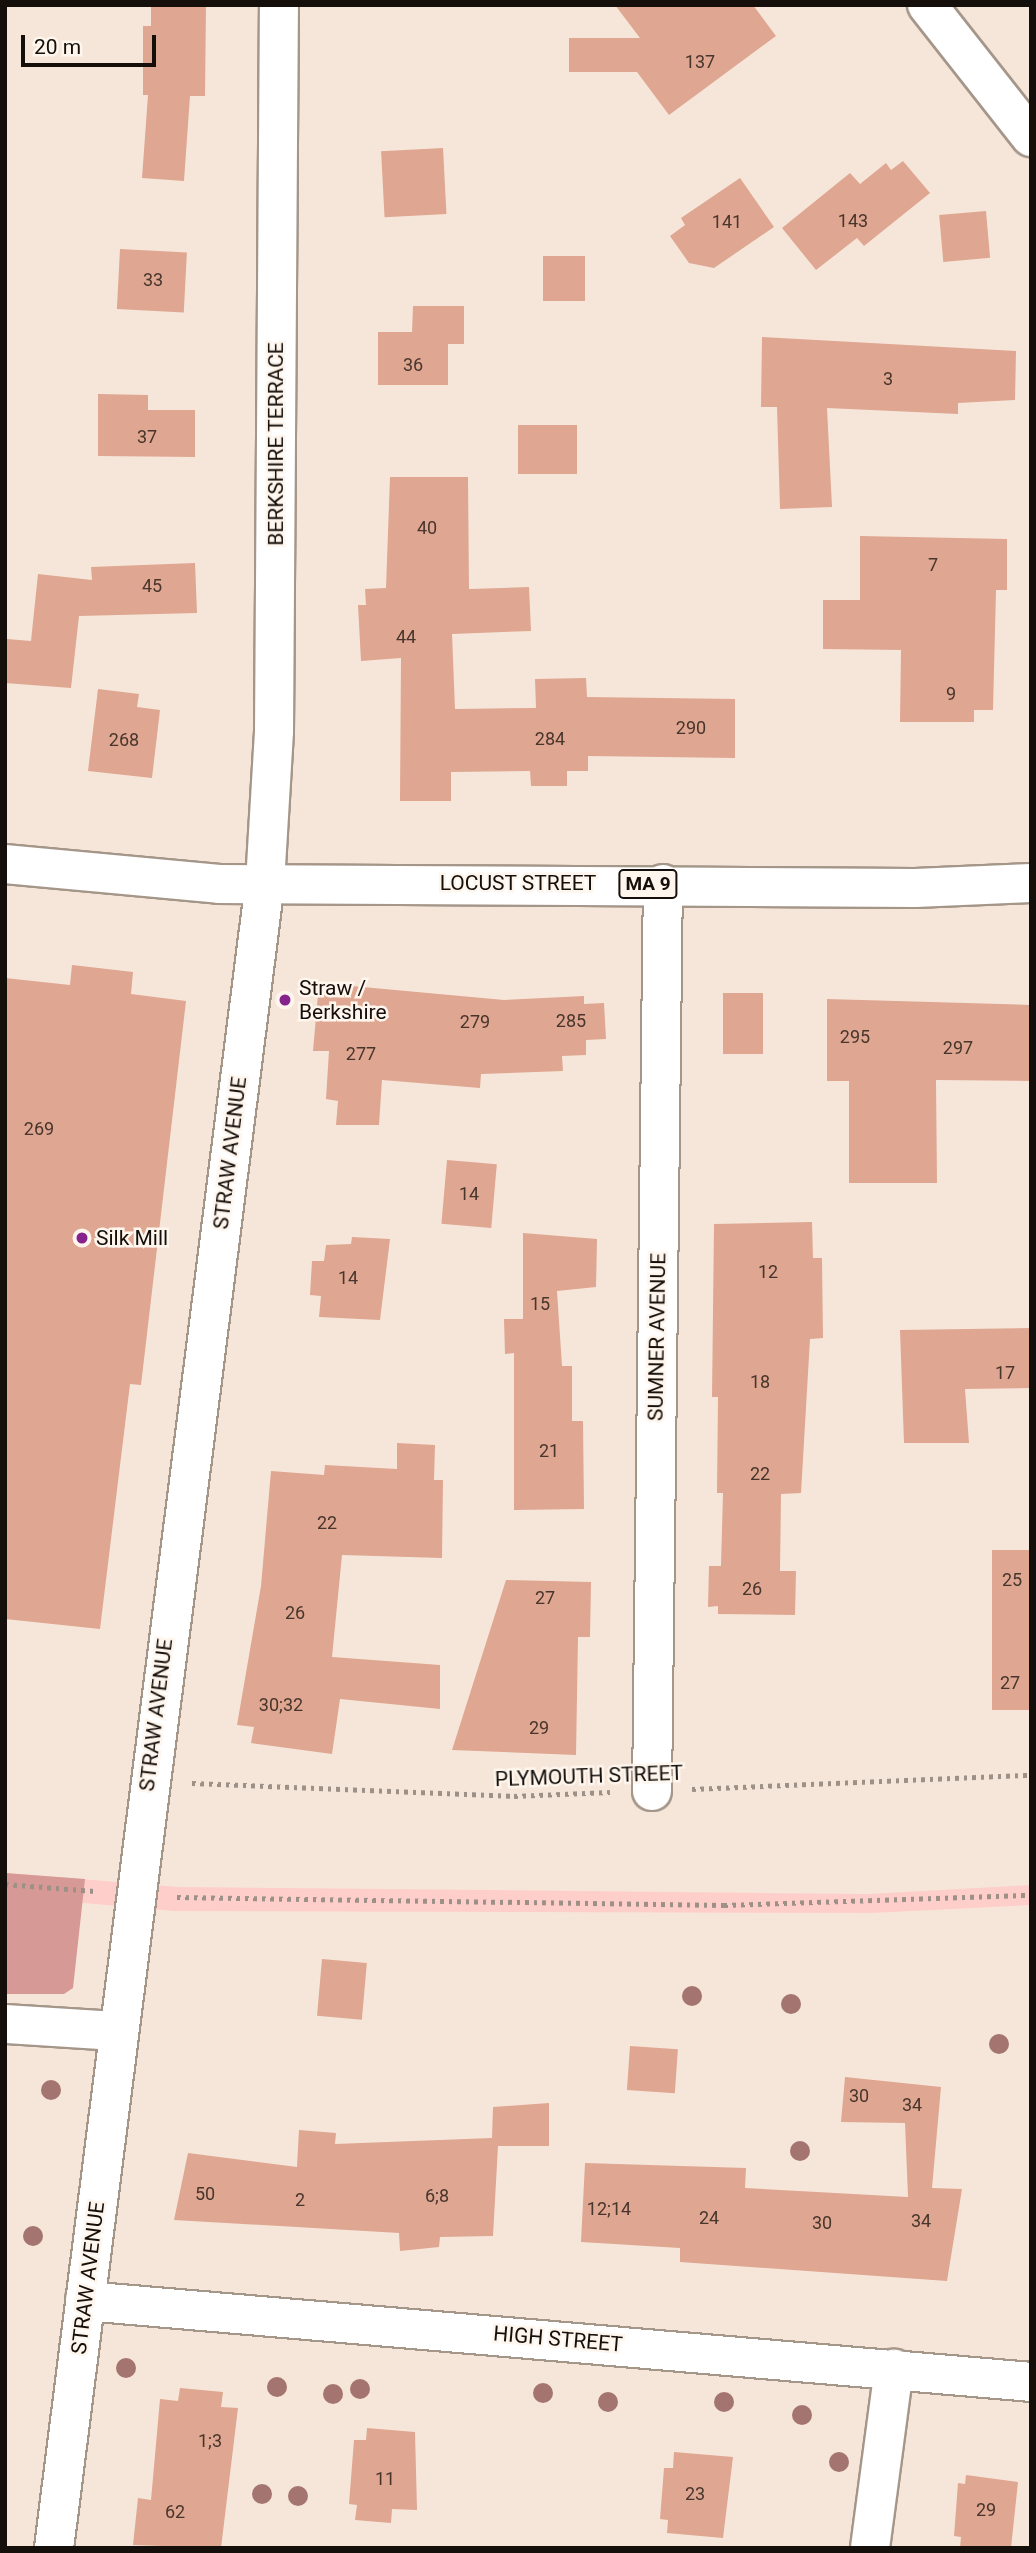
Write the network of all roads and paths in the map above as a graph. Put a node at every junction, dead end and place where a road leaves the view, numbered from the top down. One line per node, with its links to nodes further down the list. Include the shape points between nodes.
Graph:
1 (279, 5): 5 (main road, BERKSHIRE TERRACE, via 274,732)
2 (927, 5): 3 (main road)
3 (1031, 137)
4 (5, 864): 5 (main road, LOCUST STREET / MA 9)
5 (265, 883): 7 (main road, LOCUST STREET / MA 9); 9 (main road, STRAW AVENUE)
6 (1031, 883): 7 (main road, LOCUST STREET / MA 9)
7 (663, 884): 10 (main road, SUMNER AVENUE)
8 (1031, 1775): 10 (path, PLYMOUTH STREET)
9 (148, 1781): 10 (path, PLYMOUTH STREET, via 514,1796); 16 (main road, STRAW AVENUE)
10 (652, 1791)
11 (5, 1884): 12 (path)
12 (94, 1891)
13 (1031, 1895): 14 (path, via 724,1905)
14 (171, 1896)
15 (5, 2024): 16 (main road)
16 (117, 2031): 17 (main road, STRAW AVENUE)
17 (85, 2301): 18 (main road, HIGH STREET); 20 (main road, STRAW AVENUE)
18 (894, 2369): 19 (main road, HIGH STREET); 21 (main road)
19 (1031, 2382)
20 (54, 2548)
21 (870, 2548)

